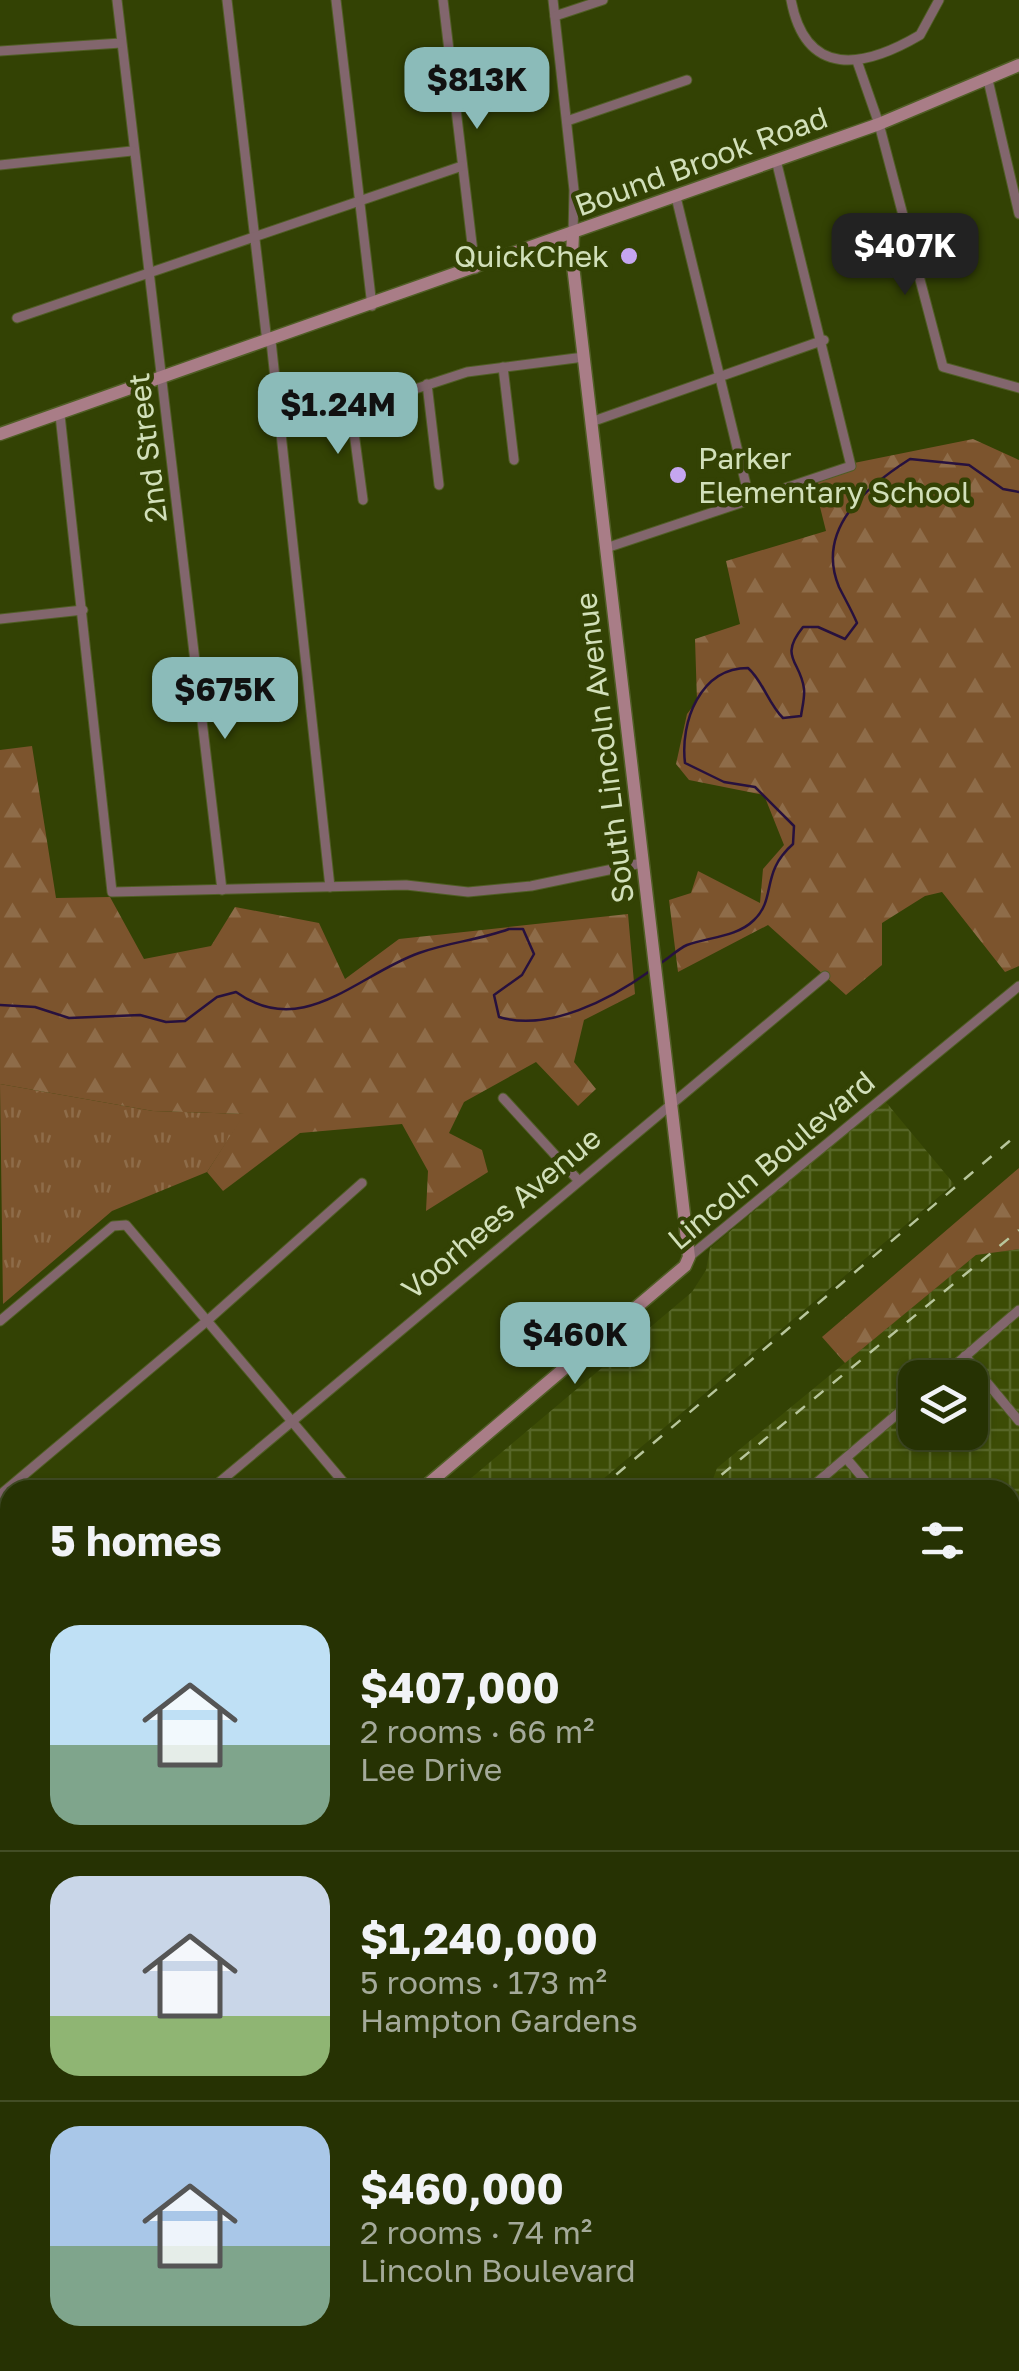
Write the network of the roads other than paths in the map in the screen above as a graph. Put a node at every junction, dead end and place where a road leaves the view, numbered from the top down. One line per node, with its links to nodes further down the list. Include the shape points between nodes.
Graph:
1 (117, 0): 10 (street, 2nd Street)
2 (227, 0): 26 (street)
3 (336, 0): 23 (street)
4 (442, 0): 21 (street)
5 (553, 0): 9 (street)
6 (603, 0): 9 (street)
7 (791, 0): 12 (street, via 806,42 832,59)
8 (939, 0): 12 (street, via 920,35)
9 (555, 16): 16 (street)
10 (122, 43): 11 (street); 18 (street, 2nd Street)
11 (0, 51)
12 (858, 60): 17 (street)
13 (1019, 65): 15 (street, Bound Brook Road)
14 (687, 80): 16 (street)
15 (988, 80): 17 (street, Bound Brook Road); 24 (street)
16 (567, 122): 25 (street)
17 (879, 124): 19 (street, Bound Brook Road); 38 (street, via 944,367)
18 (132, 151): 20 (street); 28 (street, 2nd Street)
19 (776, 160): 22 (street, Bound Brook Road); 31 (street)
20 (0, 166)
21 (462, 166): 23 (street); 27 (street)
22 (676, 197): 25 (street, Bound Brook Road); 36 (street)
23 (360, 201): 26 (street); 29 (street)
24 (1019, 214)
25 (573, 234): 27 (street, Bound Brook Road); 33 (street, South Lincoln Avenue)
26 (255, 238): 28 (street); 32 (street)
27 (475, 269): 29 (street, Bound Brook Road)
28 (150, 274): 30 (street); 35 (street, 2nd Street)
29 (372, 306): 32 (street, Bound Brook Road)
30 (17, 318)
31 (824, 340): 36 (street); 44 (street, via 851,466)
32 (269, 342): 35 (street, Bound Brook Road); 50 (street)
33 (584, 358): 34 (street); 40 (street, South Lincoln Avenue)
34 (503, 366): 37 (street); 42 (street)
35 (164, 378): 39 (street, Bound Brook Road); 51 (street, 2nd Street)
36 (719, 378): 40 (street); 44 (street)
37 (427, 384): 43 (street); 45 (street, via 351,410)
38 (1019, 388)
39 (60, 414): 41 (street, Bound Brook Road); 47 (street)
40 (592, 422): 46 (street, South Lincoln Avenue)
41 (0, 434)
42 (514, 460)
43 (439, 485)
44 (750, 498): 46 (street)
45 (363, 500)
46 (606, 548): 49 (street, South Lincoln Avenue)
47 (83, 610): 48 (street); 51 (street, via 112,892)
48 (0, 620)
49 (642, 863): 50 (street, via 468,892); 55 (street, South Lincoln Avenue)
50 (330, 887): 51 (street)
51 (222, 890)
52 (825, 976): 55 (street, Voorhees Avenue)
53 (1019, 986): 58 (street, Lincoln Boulevard)
54 (503, 1098): 56 (street)
55 (670, 1104): 56 (street, Voorhees Avenue); 58 (street, South Lincoln Avenue)
56 (578, 1180): 65 (street, Voorhees Avenue)
57 (362, 1183): 60 (street)
58 (688, 1257): 71 (street, Lincoln Boulevard)
59 (1019, 1310): 62 (street)
60 (208, 1320): 61 (street, via 123,1223); 65 (street); 68 (street)
61 (0, 1321)
62 (965, 1356): 63 (street); 66 (street)
63 (960, 1360)
64 (898, 1414): 67 (street)
65 (291, 1420): 69 (street, Voorhees Avenue); 70 (street)
66 (1019, 1421)
67 (846, 1458): 72 (street); 73 (street)
68 (17, 1480)
69 (222, 1480)
70 (342, 1480)
71 (432, 1480)
72 (820, 1480)
73 (865, 1480)

